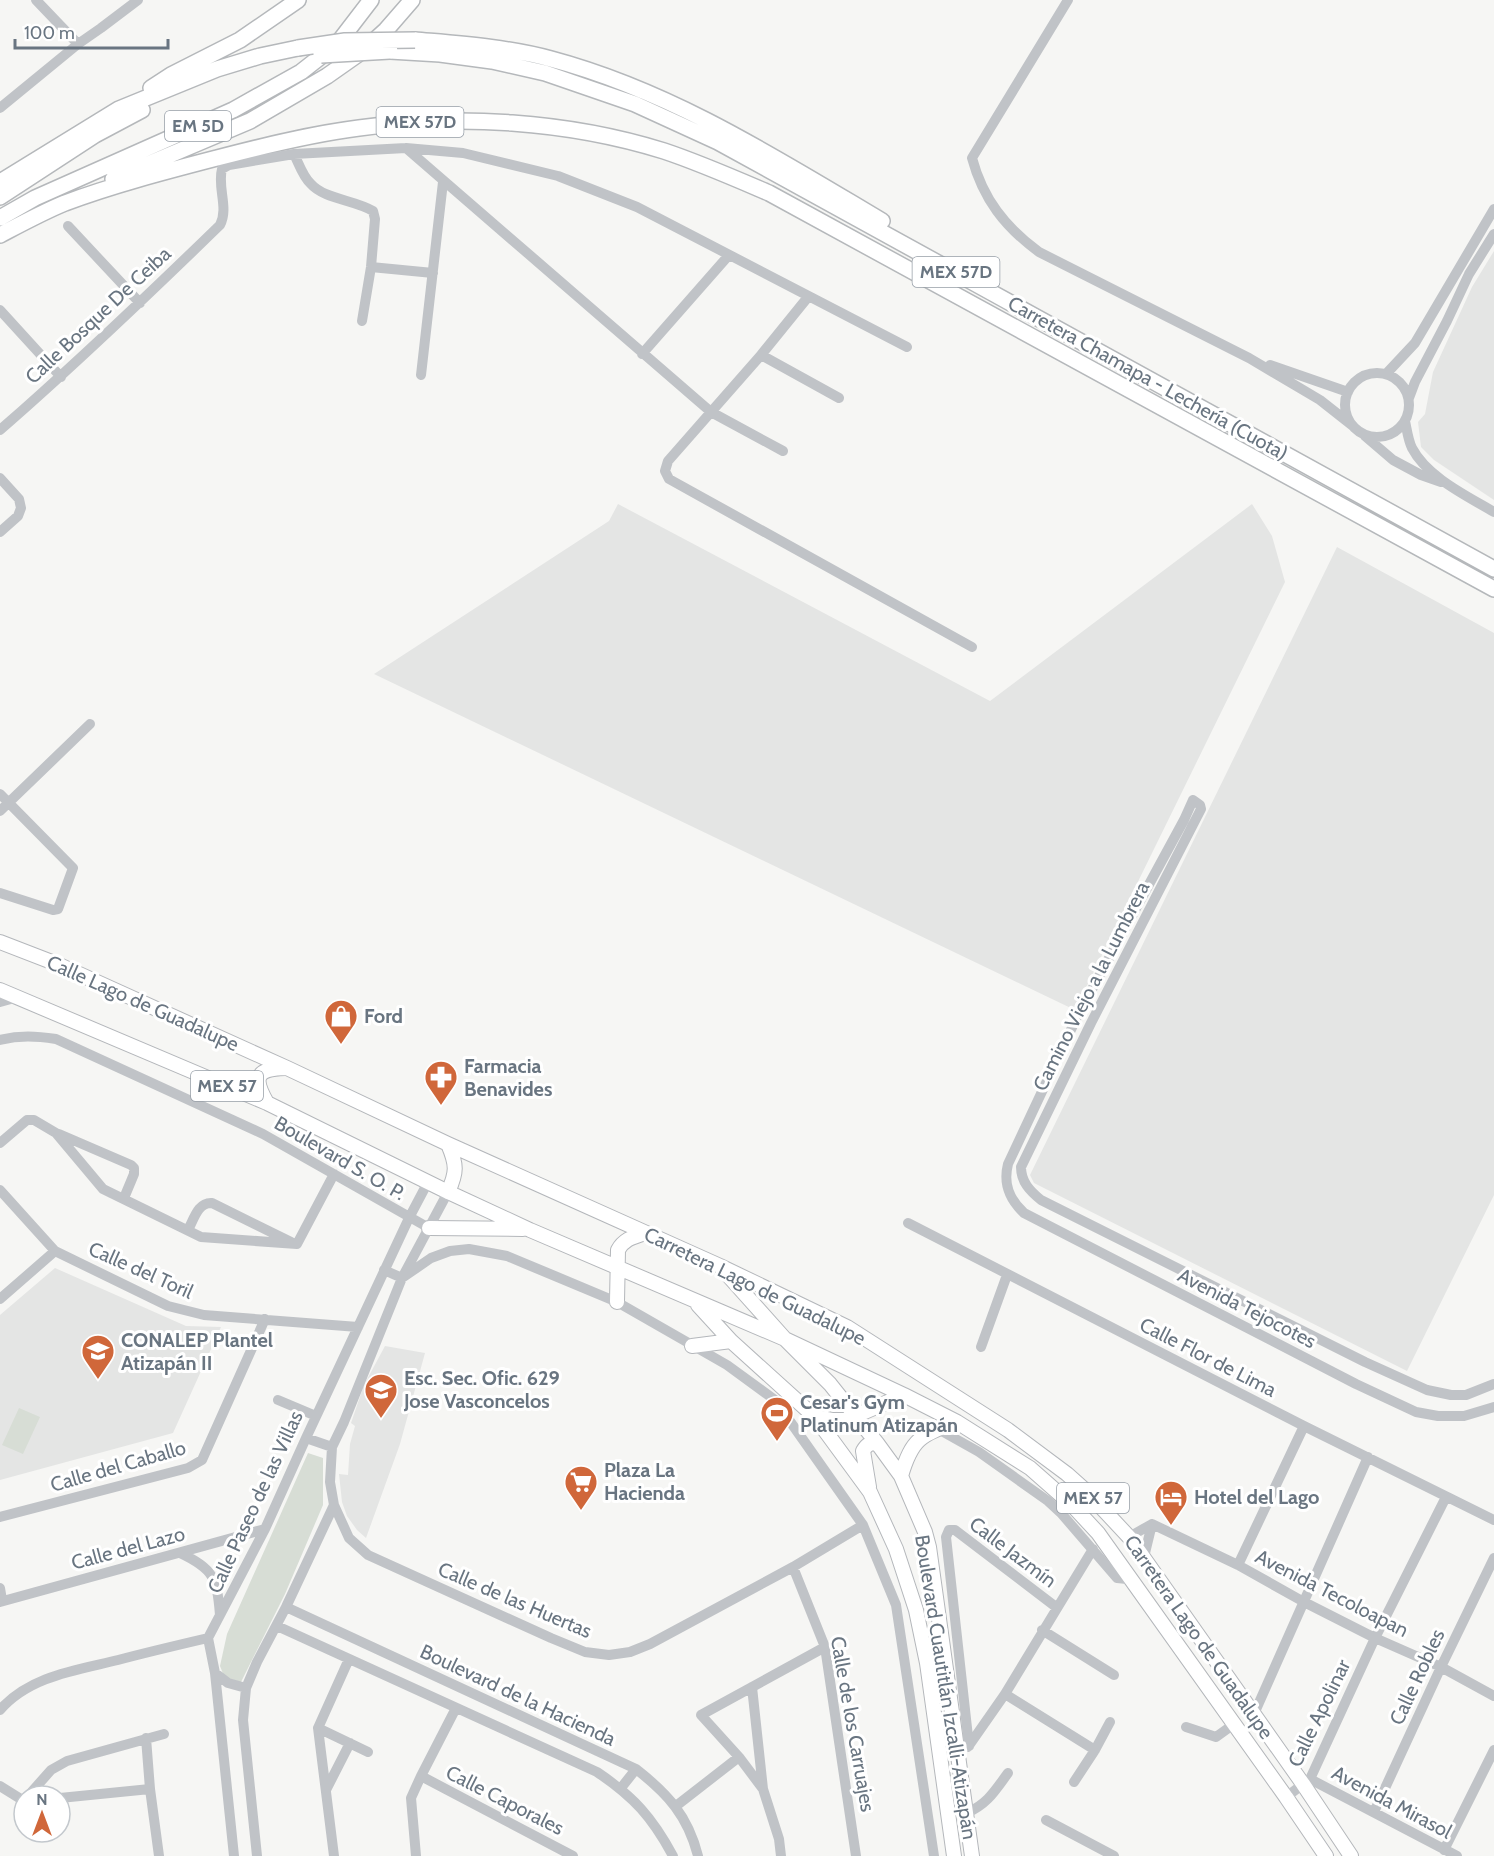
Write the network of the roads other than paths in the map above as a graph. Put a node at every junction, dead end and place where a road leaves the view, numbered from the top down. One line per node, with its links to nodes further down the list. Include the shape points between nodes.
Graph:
1 (36, 0): 7 (street)
2 (138, 0): 7 (street)
3 (298, 0): 10 (highway, via 240,40 171,75)
4 (371, 0): 18 (highway, EM 5D, via 338,43 301,72 233,111 35,198)
5 (412, 0): 16 (highway, EM 5D, via 364,50 327,76 250,121)
6 (1068, 0): 33 (street, via 972,158 977,179 1004,221 1039,252)
7 (78, 44): 9 (street)
8 (297, 53): 10 (highway, via 260,56 217,69); 15 (highway, Carretera Chamapa - Lechería (Cuota) / MEX 57D, via 226,75 128,116); 23 (highway, Carretera Chamapa - Lechería (Cuota) / MEX 57D, bridge, via 440,54 545,73 635,104 718,142); 23 (highway, bridge, via 345,41 415,40 549,58 596,72 724,128 909,236)
9 (0, 108)
10 (118, 109): 13 (highway)
11 (406, 148): 12 (street); 14 (street); 22 (street, via 463,153 558,176 636,207)
12 (294, 154): 24 (street, via 307,180 318,190 373,212); 27 (street, Calle Bosque De Ceiba, via 222,169 224,212 220,225)
13 (0, 182)
14 (444, 182): 25 (street); 31 (street)
15 (0, 197)
16 (65, 203): 21 (highway, Carretera Chamapa - Lechería (Cuota) / MEX 57D); 50 (highway, Carretera Chamapa - Lechería (Cuota) / MEX 57D, via 164,171 358,128 412,122 483,122 561,128 621,140 698,163 769,193)
17 (1494, 209): 34 (street, via 1415,343)
18 (0, 218)
19 (68, 226): 27 (street)
20 (1494, 234): 39 (street, via 1468,274)
21 (0, 235)
22 (729, 255): 26 (street); 31 (street)
23 (943, 265): 49 (highway, Carretera Chamapa - Lechería (Cuota) / MEX 57D)
24 (371, 267): 25 (street); 29 (street)
25 (433, 273): 35 (street)
26 (808, 297): 30 (street); 32 (street)
27 (140, 303): 36 (street, Calle Bosque De Ceiba)
28 (0, 310): 36 (street)
29 (362, 321)
30 (907, 347)
31 (642, 354): 40 (street)
32 (761, 355): 38 (street); 40 (street)
33 (1249, 358): 37 (street); 42 (street, via 1320,400)
34 (1386, 374): 37 (street, via 1362,376); 39 (street, via 1401,383)
35 (421, 375)
36 (61, 377): 43 (street, Calle Bosque De Ceiba)
37 (1348, 392): 42 (street, via 1345,410)
38 (839, 398)
39 (1408, 399): 41 (street)
40 (711, 412): 44 (street); 51 (street, via 668,462 665,471 669,478)
41 (1405, 421): 42 (street, via 1399,429 1380,437); 46 (street, via 1415,454)
42 (1357, 429): 46 (street, via 1393,460)
43 (0, 430)
44 (783, 451)
45 (0, 478): 48 (street, via 19,499 21,508 18,516)
46 (1449, 485): 47 (street)
47 (1494, 512)
48 (0, 532)
49 (1494, 569)
50 (1494, 589)
51 (972, 647)
52 (90, 724): 54 (street)
53 (0, 794): 54 (street)
54 (4, 807): 55 (street, via 73,868 58,909)
55 (0, 893)
56 (0, 942): 61 (main road, Calle Lago de Guadalupe / MEX 57)
57 (0, 990): 58 (main road, MEX 57)
58 (18, 998): 59 (street); 62 (main road, MEX 57)
59 (0, 1002)
60 (0, 1040): 66 (street, Boulevard S. O. P., via 34,1035 56,1039 263,1134)
61 (287, 1068): 62 (main road, via 260,1075 258,1082); 65 (main road, Calle Lago de Guadalupe / MEX 57)
62 (267, 1103): 67 (main road, MEX 57)
63 (56, 1132): 64 (street, via 27,1120); 72 (street, via 104,1189); 72 (street, via 131,1165 134,1174)
64 (0, 1143)
65 (448, 1144): 70 (main road, via 456,1166); 78 (main road, Carretera Lago de Guadalupe / MEX 57)
66 (334, 1174): 73 (street, Boulevard S. O. P.); 79 (street)
67 (428, 1182): 70 (main road, MEX 57); 73 (street, Calle Paseo de las Villas)
68 (1006, 1183): 69 (street, Camino Viejo a la Lumbrera, via 1008,1164 1073,1026 1193,801 1201,807 1021,1167); 98 (street, Avenida Tejocotes, via 1014,1203 1024,1213 1416,1412 1464,1416)
69 (1025, 1184): 95 (street, Avenida Tejocotes, via 1041,1200 1427,1390 1466,1395)
70 (448, 1192): 75 (street); 77 (main road, Carretera Lago de Guadalupe / MEX 57)
71 (1, 1194): 80 (street)
72 (124, 1198): 76 (street)
73 (409, 1218): 75 (street, Boulevard S. O. P.); 83 (street, Calle Paseo de las Villas)
74 (908, 1223): 84 (street, Calle Flor de Lima)
75 (429, 1228): 77 (main road); 85 (street)
76 (188, 1230): 79 (street, via 201,1237); 79 (street, via 206,1202)
77 (530, 1230): 81 (main road, Carretera Lago de Guadalupe / MEX 57)
78 (645, 1233): 81 (main road, via 622,1243); 82 (main road, Carretera Lago de Guadalupe / MEX 57)
79 (297, 1244)
80 (55, 1251): 86 (street); 89 (street, Calle del Toril, via 168,1306 204,1315)
81 (617, 1266): 87 (main road, Carretera Lago de Guadalupe / MEX 57); 88 (main road)
82 (720, 1266): 91 (main road, Boulevard Cuautitlán Izcalli-Atizapán); 118 (main road, Carretera Lago de Guadalupe / MEX 57, via 848,1328 1008,1430 1067,1474)
83 (384, 1270): 85 (street); 90 (street, Calle Paseo de las Villas)
84 (1007, 1275): 94 (street); 103 (street, Calle Flor de Lima)
85 (402, 1278): 88 (street, Boulevard Cuautitlán Izcalli-Atizapán, via 431,1258 469,1249 507,1256); 107 (street)
86 (0, 1299)
87 (694, 1300): 91 (main road, Carretera Lago de Guadalupe / MEX 57); 92 (main road, Boulevard Cuautitlán Izcalli-Atizapán)
88 (616, 1302): 93 (street, Boulevard Cuautitlán Izcalli-Atizapán)
89 (265, 1319): 90 (street, Calle del Toril); 113 (street, Calle del Caballo, via 202,1460 188,1468)
90 (358, 1327): 99 (street, Calle Paseo de las Villas)
91 (785, 1339): 96 (main road, Carretera Lago de Guadalupe / MEX 57); 101 (main road, Boulevard Cuautitlán Izcalli-Atizapán)
92 (731, 1341): 93 (main road); 100 (main road, Boulevard Cuautitlán Izcalli-Atizapán)
93 (692, 1346): 116 (street, Boulevard Cuautitlán Izcalli-Atizapán, via 727,1365 774,1400)
94 (981, 1347)
95 (1494, 1384)
96 (904, 1395): 101 (main road); 102 (main road, Carretera Lago de Guadalupe / MEX 57)
97 (278, 1400): 99 (street)
98 (1494, 1407)
99 (316, 1416): 105 (street, Calle Paseo de las Villas)
100 (815, 1417): 101 (main road); 110 (main road, Boulevard Cuautitlán Izcalli-Atizapán)
101 (856, 1417): 106 (main road, Boulevard Cuautitlán Izcalli-Atizapán)
102 (957, 1422): 104 (main road); 125 (main road, Carretera Lago de Guadalupe / MEX 57, via 1048,1482 1098,1533)
103 (1304, 1426): 108 (street, Calle Flor de Lima); 123 (street)
104 (938, 1428): 109 (main road, via 918,1440 907,1456); 119 (street, via 1048,1501)
105 (306, 1438): 107 (street); 117 (street, Calle Paseo de las Villas)
106 (877, 1443): 109 (main road, Boulevard Cuautitlán Izcalli-Atizapán); 110 (main road, via 870,1443 863,1451)
107 (332, 1447): 112 (street)
108 (1368, 1457): 111 (street, Calle Flor de Lima); 128 (street)
109 (902, 1476): 155 (main road, Boulevard Cuautitlán Izcalli-Atizapán, via 929,1547)
110 (870, 1492): 188 (main road, Boulevard Cuautitlán Izcalli-Atizapán, via 896,1550 916,1610)
111 (1446, 1497): 114 (street, Calle Flor de Lima); 135 (street, Calle Apolinar)
112 (333, 1505): 124 (street, Calle de las Huertas, via 349,1538 368,1555 585,1652 609,1655 650,1644); 129 (street)
113 (0, 1517)
114 (1494, 1520)
115 (1152, 1524): 118 (street); 121 (street); 123 (street, Avenida Tecoloapan)
116 (863, 1525): 124 (street, Calle de las Huertas); 187 (street, Boulevard Cuautitlán Izcalli-Atizapán, via 896,1605)
117 (265, 1529): 120 (street, Calle del Lazo); 131 (street, Calle Paseo de las Villas)
118 (1129, 1537): 121 (main road, Carretera Lago de Guadalupe / MEX 57)
119 (1093, 1549): 125 (street, via 1117,1578); 130 (street)
120 (180, 1553): 127 (street, Calle del Lazo); 131 (street, via 201,1563 211,1574)
121 (1144, 1557): 147 (main road, Carretera Lago de Guadalupe / MEX 57)
122 (1494, 1558): 138 (street, Calle Robles)
123 (1238, 1565): 128 (street, Avenida Tecoloapan)
124 (793, 1566): 136 (street, Calle de los Carruajes)
125 (1130, 1576): 149 (main road, Carretera Lago de Guadalupe / MEX 57)
126 (0, 1588): 127 (street)
127 (1, 1601)
128 (1304, 1602): 135 (street, Avenida Tecoloapan); 147 (street)
129 (286, 1607): 132 (street); 160 (street, Boulevard de la Hacienda)
130 (1056, 1607): 133 (street); 155 (street, Calle Jazmín, via 955,1530 949,1530 946,1537)
131 (220, 1617): 134 (street, Calle Paseo de las Villas)
132 (277, 1626): 137 (street, Boulevard de la Hacienda); 142 (street)
133 (1042, 1630): 140 (street); 143 (street)
134 (208, 1638): 139 (street); 145 (street, via 60,1674 30,1686)
135 (1375, 1638): 138 (street, Avenida Tecoloapan); 164 (street, Calle Apolinar)
136 (825, 1647): 141 (street); 186 (street, Calle de los Carruajes)
137 (349, 1659): 146 (street, Boulevard de la Hacienda); 151 (street)
138 (1441, 1667): 144 (street, Avenida Tecoloapan); 173 (street, Calle Robles)
139 (215, 1673): 142 (street, via 228,1683); 179 (street)
140 (1114, 1675)
141 (752, 1687): 159 (street, via 701,1715); 168 (street)
142 (246, 1688): 180 (street, via 243,1720)
143 (1005, 1694): 155 (street); 156 (street)
144 (1494, 1696)
145 (0, 1710)
146 (454, 1712): 162 (street); 166 (street, Boulevard de la Hacienda, via 597,1772)
147 (1254, 1714): 164 (main road, Carretera Lago de Guadalupe / MEX 57)
148 (1110, 1722): 156 (street)
149 (1234, 1724): 150 (street, via 1216,1737); 171 (main road, Carretera Lago de Guadalupe / MEX 57)
150 (1186, 1727)
151 (318, 1728): 154 (street); 169 (street)
152 (164, 1734): 153 (street)
153 (146, 1738): 165 (street, via 66,1761); 167 (street)
154 (350, 1743): 158 (street); 169 (street)
155 (963, 1747): 174 (main road, Boulevard Cuautitlán Izcalli-Atizapán, via 960,1766)
156 (1091, 1748): 163 (street)
157 (1494, 1750): 176 (street)
158 (368, 1752)
159 (739, 1756): 168 (street); 172 (street)
160 (636, 1769): 166 (street); 172 (street, Boulevard de la Hacienda)
161 (1008, 1773): 174 (street, via 981,1806)
162 (421, 1776): 182 (street, via 411,1798); 183 (street, Calle Caporales)
163 (1074, 1782)
164 (1306, 1782): 171 (street, Calle Apolinar); 173 (street, Avenida Mirasol); 192 (main road, Carretera Lago de Guadalupe / MEX 57)
165 (39, 1784)
166 (621, 1788): 184 (street, Boulevard de la Hacienda, via 651,1821)
167 (150, 1789): 170 (street); 178 (street)
168 (763, 1789): 185 (street)
169 (326, 1790): 181 (street)
170 (72, 1797)
171 (1286, 1797): 191 (main road, Carretera Lago de Guadalupe / MEX 57)
172 (676, 1806): 177 (street, Boulevard de la Hacienda, via 687,1825)
173 (1374, 1812): 176 (street, Avenida Mirasol)
174 (967, 1813): 189 (main road, Boulevard Cuautitlán Izcalli-Atizapán)
175 (1046, 1820): 190 (street)
176 (1444, 1850): 193 (street, Avenida Mirasol)
177 (695, 1853)
178 (159, 1856)
179 (234, 1856)
180 (257, 1856)
181 (334, 1856)
182 (416, 1856)
183 (573, 1856)
184 (673, 1856)
185 (781, 1856)
186 (856, 1856)
187 (934, 1856)
188 (954, 1856)
189 (972, 1856)
190 (1114, 1856)
191 (1326, 1856)
192 (1351, 1856)
193 (1457, 1856)

